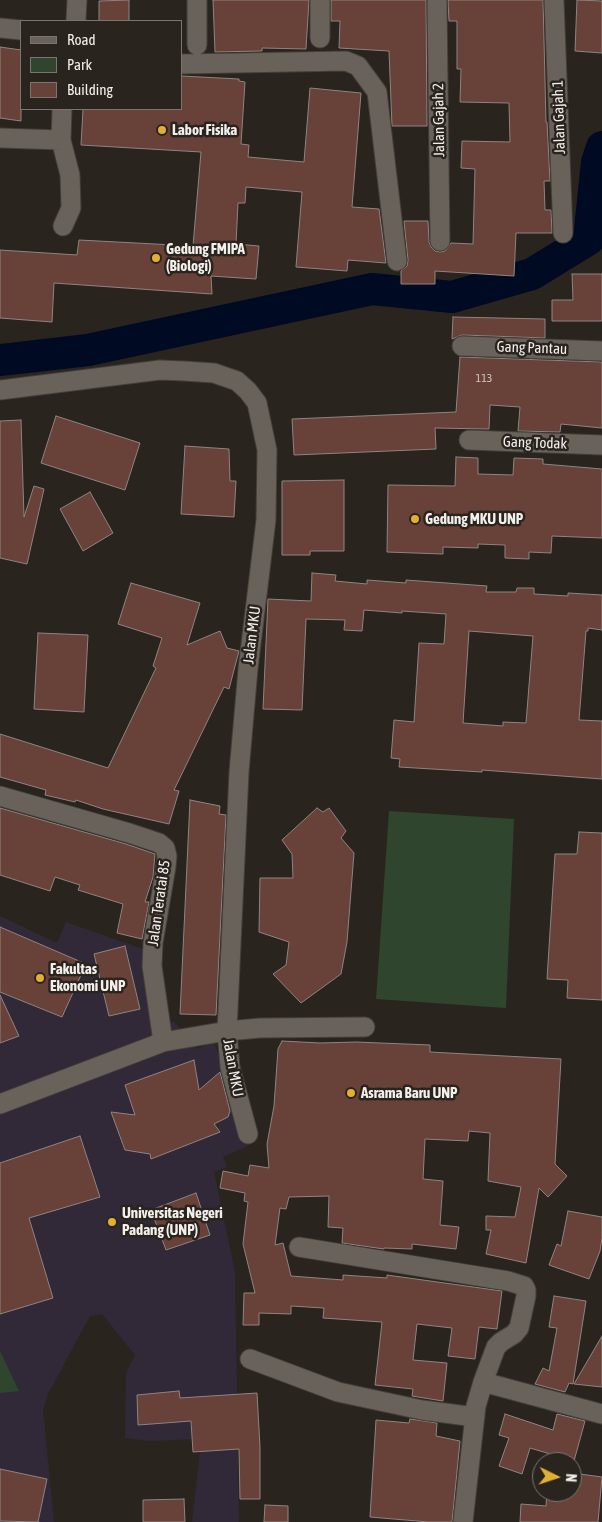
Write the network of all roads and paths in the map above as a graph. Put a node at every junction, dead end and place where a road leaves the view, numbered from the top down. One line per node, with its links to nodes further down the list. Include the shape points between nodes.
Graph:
1 (77, 0): 6 (street)
2 (197, 0): 10 (street)
3 (320, 0): 9 (street)
4 (438, 0): 17 (street, Jalan Gajah 2)
5 (554, 0): 16 (street, Jalan Gajah 1)
6 (76, 19)
7 (0, 28): 8 (street)
8 (20, 30)
9 (320, 38)
10 (197, 45)
11 (182, 64): 18 (street, via 346,61 358,66 377,92)
12 (62, 110): 14 (street)
13 (1, 138): 14 (street)
14 (61, 140): 15 (street, via 70,175 71,208)
15 (63, 226)
16 (563, 233)
17 (440, 240)
18 (397, 261)
19 (462, 346): 20 (street, Gang Pantau)
20 (602, 351)
21 (0, 390): 26 (street, Jalan MKU, via 160,370 184,371 214,373 237,381 257,404 267,450 266,520 239,772)
22 (469, 440): 23 (street, Gang Todak)
23 (602, 445)
24 (0, 796): 27 (street, Jalan Teratai 85, via 130,833 160,843 164,848 166,867 152,966)
25 (365, 1027): 26 (street)
26 (227, 1031): 27 (street); 29 (street, Jalan MKU, via 230,1068)
27 (163, 1042): 28 (street)
28 (0, 1104)
29 (248, 1134)
30 (299, 1247): 32 (street, via 524,1286 526,1296 519,1328 496,1347)
31 (250, 1359): 34 (street, via 338,1392 422,1410)
32 (483, 1382): 33 (street); 34 (street)
33 (602, 1414)
34 (475, 1417): 35 (street)
35 (463, 1522)

